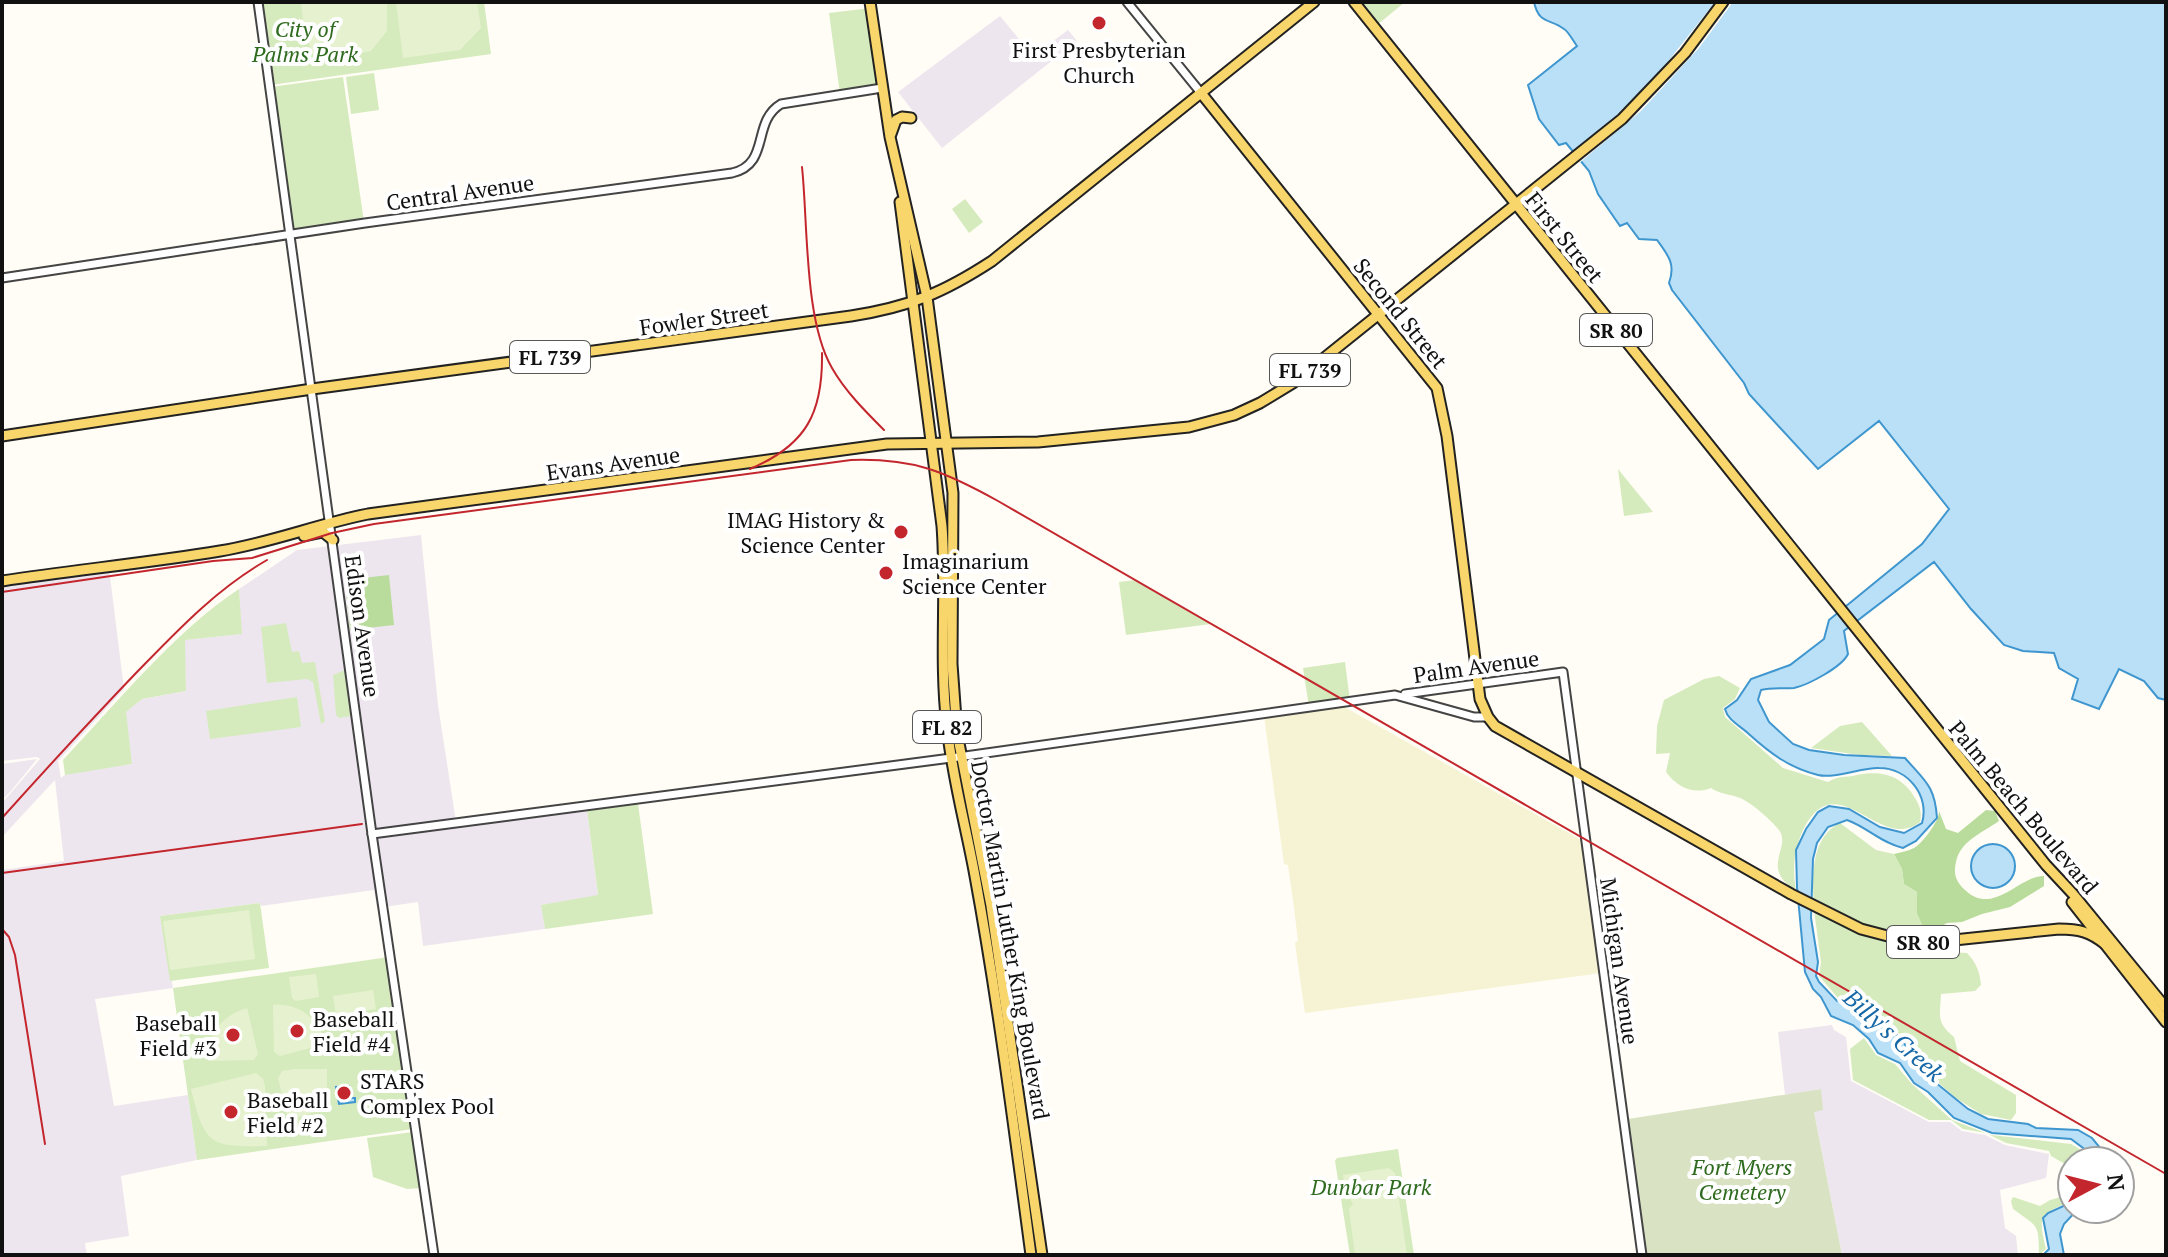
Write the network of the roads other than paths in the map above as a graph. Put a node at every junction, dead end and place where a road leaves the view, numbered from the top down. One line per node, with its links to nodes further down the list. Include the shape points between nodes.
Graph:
1 (258, 2): 14 (street, Edison Avenue)
2 (870, 2): 7 (main road, FL 82)
3 (1127, 2): 8 (street, Second Street)
4 (1314, 2): 8 (main road, Fowler Street)
5 (1354, 2): 12 (main road, First Street / SR 80)
6 (1723, 2): 12 (main road, via 1658,84)
7 (882, 88): 10 (main road, FL 82); 14 (street, Central Avenue, via 781,104 764,122 758,155 739,171)
8 (1201, 93): 17 (main road, Fowler Street / FL 739, via 992,261); 19 (main road, Second Street)
9 (911, 118): 10 (main road, via 896,120)
10 (890, 137): 11 (main road, FL 82)
11 (897, 175): 13 (main road, FL 82); 15 (main road, FL 82)
12 (1516, 205): 19 (main road); 28 (main road, First Street / SR 80)
13 (901, 223): 15 (main road, via 908,227); 18 (main road, FL 82)
14 (290, 235): 16 (street, Central Avenue); 20 (street, Edison Avenue)
15 (922, 275): 17 (main road, FL 82)
16 (2, 278)
17 (927, 297): 18 (main road, Fowler Street / FL 739); 23 (main road, Doctor Martin Luther King Boulevard / FL 82)
18 (912, 304): 20 (main road, Fowler Street / FL 739); 22 (main road, FL 82)
19 (1380, 314): 23 (main road, Evans Avenue / FL 739, via 1293,383 1209,423 1038,442); 30 (main road, Second Street, via 1440,397)
20 (312, 389): 21 (main road, Fowler Street / FL 739); 24 (street, Edison Avenue)
21 (2, 436)
22 (931, 443): 23 (main road, Evans Avenue / FL 739); 24 (main road, Evans Avenue / FL 739, via 887,444); 33 (main road, Doctor Martin Luther King Boulevard / FL 82, via 944,556 943,669)
23 (946, 443): 33 (main road, Doctor Martin Luther King Boulevard / FL 82, via 954,520)
24 (330, 522): 25 (street, Edison Avenue); 26 (main road, Evans Avenue / FL 739)
25 (333, 540): 26 (main road, via 321,532 279,544); 35 (street, Edison Avenue)
26 (262, 542): 27 (main road, Evans Avenue / FL 739)
27 (2, 581)
28 (1855, 627): 38 (main road, Palm Beach Boulevard / SR 80)
29 (1563, 672): 30 (street, Palm Avenue); 34 (street, Michigan Avenue)
30 (1478, 683): 31 (street, Palm Avenue); 32 (main road, Second Street)
31 (1395, 695): 32 (street); 33 (street, Palm Avenue)
32 (1488, 717): 34 (main road, SR 80, via 1501,731)
33 (956, 757): 35 (street, Palm Avenue); 36 (main road, Doctor Martin Luther King Boulevard / FL 82); 37 (main road, Doctor Martin Luther King Boulevard / FL 82)
34 (1577, 775): 40 (main road, SR 80, via 1861,929 1911,941); 52 (street, Michigan Avenue)
35 (372, 834): 49 (street, Edison Avenue)
36 (976, 883): 37 (main road); 39 (main road, Doctor Martin Luther King Boulevard / FL 82)
37 (991, 906): 42 (main road, Doctor Martin Luther King Boulevard / FL 82)
38 (2085, 914): 40 (main road); 41 (main road, Palm Beach Boulevard); 43 (main road, Palm Beach Boulevard / SR 80)
39 (982, 918): 42 (main road, via 989,923); 45 (main road, Doctor Martin Luther King Boulevard / FL 82)
40 (2059, 929): 41 (main road, SR 80, via 2090,933)
41 (2105, 944): 43 (main road, Palm Beach Boulevard / SR 80)
42 (997, 951): 46 (main road, Doctor Martin Luther King Boulevard / FL 82)
43 (2163, 1010): 44 (main road, Palm Beach Boulevard / SR 80)
44 (2166, 1022)
45 (1013, 1126): 46 (main road); 47 (main road, Doctor Martin Luther King Boulevard / FL 82)
46 (1030, 1166): 48 (main road, Doctor Martin Luther King Boulevard / FL 82)
47 (1028, 1233): 48 (main road); 50 (main road, Doctor Martin Luther King Boulevard / FL 82)
48 (1040, 1242): 51 (main road, Doctor Martin Luther King Boulevard / FL 82)
49 (434, 1255)
50 (1031, 1255)
51 (1042, 1255)
52 (1642, 1255)

